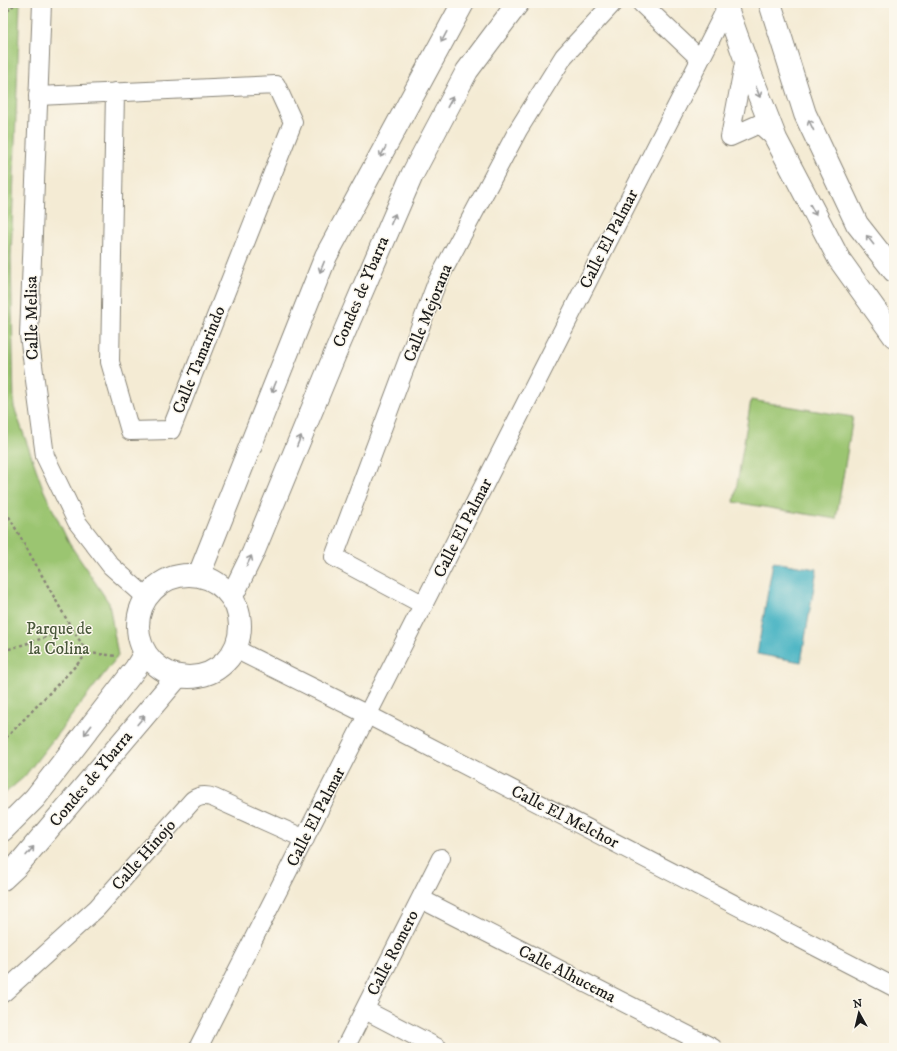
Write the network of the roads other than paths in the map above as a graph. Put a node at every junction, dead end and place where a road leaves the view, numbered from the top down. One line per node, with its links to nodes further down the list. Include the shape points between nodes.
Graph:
1 (42, 3): 11 (street, Calle Melisa)
2 (463, 3): 15 (main road, one-way to 15, via 326,256)
3 (518, 3): 16 (main road, Condes de Ybarra, one-way to 3, via 253,553 334,354 412,175 467,71)
4 (613, 3): 18 (street, Calle Mejorana, via 564,56 518,130 438,282 334,557)
5 (641, 3): 9 (street)
6 (770, 3): 13 (main road, one-way to 6, via 857,224 805,114)
7 (726, 5): 8 (main road); 9 (street, Calle El Palmar)
8 (745, 58): 12 (main road, one-way to 12); 12 (street, via 730,137 759,124)
9 (700, 59): 18 (street, Calle El Palmar)
10 (115, 92): 10 (street, Calle Tamarindo, via 276,85 293,122 171,430 130,431 110,362); 11 (street, Calle Tamarindo)
11 (38, 96): 17 (street, Calle Melisa, via 29,335 45,456 77,522 111,566)
12 (776, 139): 14 (main road, one-way to 14, via 839,259)
13 (894, 271)
14 (894, 336)
15 (199, 575): 16 (main road, via 212,579); 17 (main road, via 184,574 169,578 156,586)
16 (232, 596): 19 (main road, via 240,622 240,636)
17 (146, 598): 20 (main road, via 137,619 137,631)
18 (424, 604): 22 (street, Calle El Palmar)
19 (235, 649): 21 (main road, via 225,663 211,673 194,677); 22 (street, Calle El Melchor)
20 (145, 653): 21 (main road, via 153,664 165,672); 23 (main road, Condes de Ybarra, one-way to 23, via 36,798)
21 (178, 676): 26 (main road, Condes de Ybarra, one-way to 21, via 18,865)
22 (368, 716): 24 (street, Calle El Palmar); 28 (street, Calle El Melchor)
23 (3, 830)
24 (305, 839): 29 (street, Calle Hinojo, via 214,798 198,796 97,908); 31 (street, Calle El Palmar)
25 (441, 858): 27 (street, Calle Romero)
26 (3, 879)
27 (421, 899): 30 (street, Calle Romero); 34 (street, Calle Alhucema)
28 (894, 986)
29 (3, 993)
30 (365, 1010): 32 (street, Calle Romero); 33 (street)
31 (198, 1048)
32 (345, 1048)
33 (438, 1048)
34 (713, 1048)

